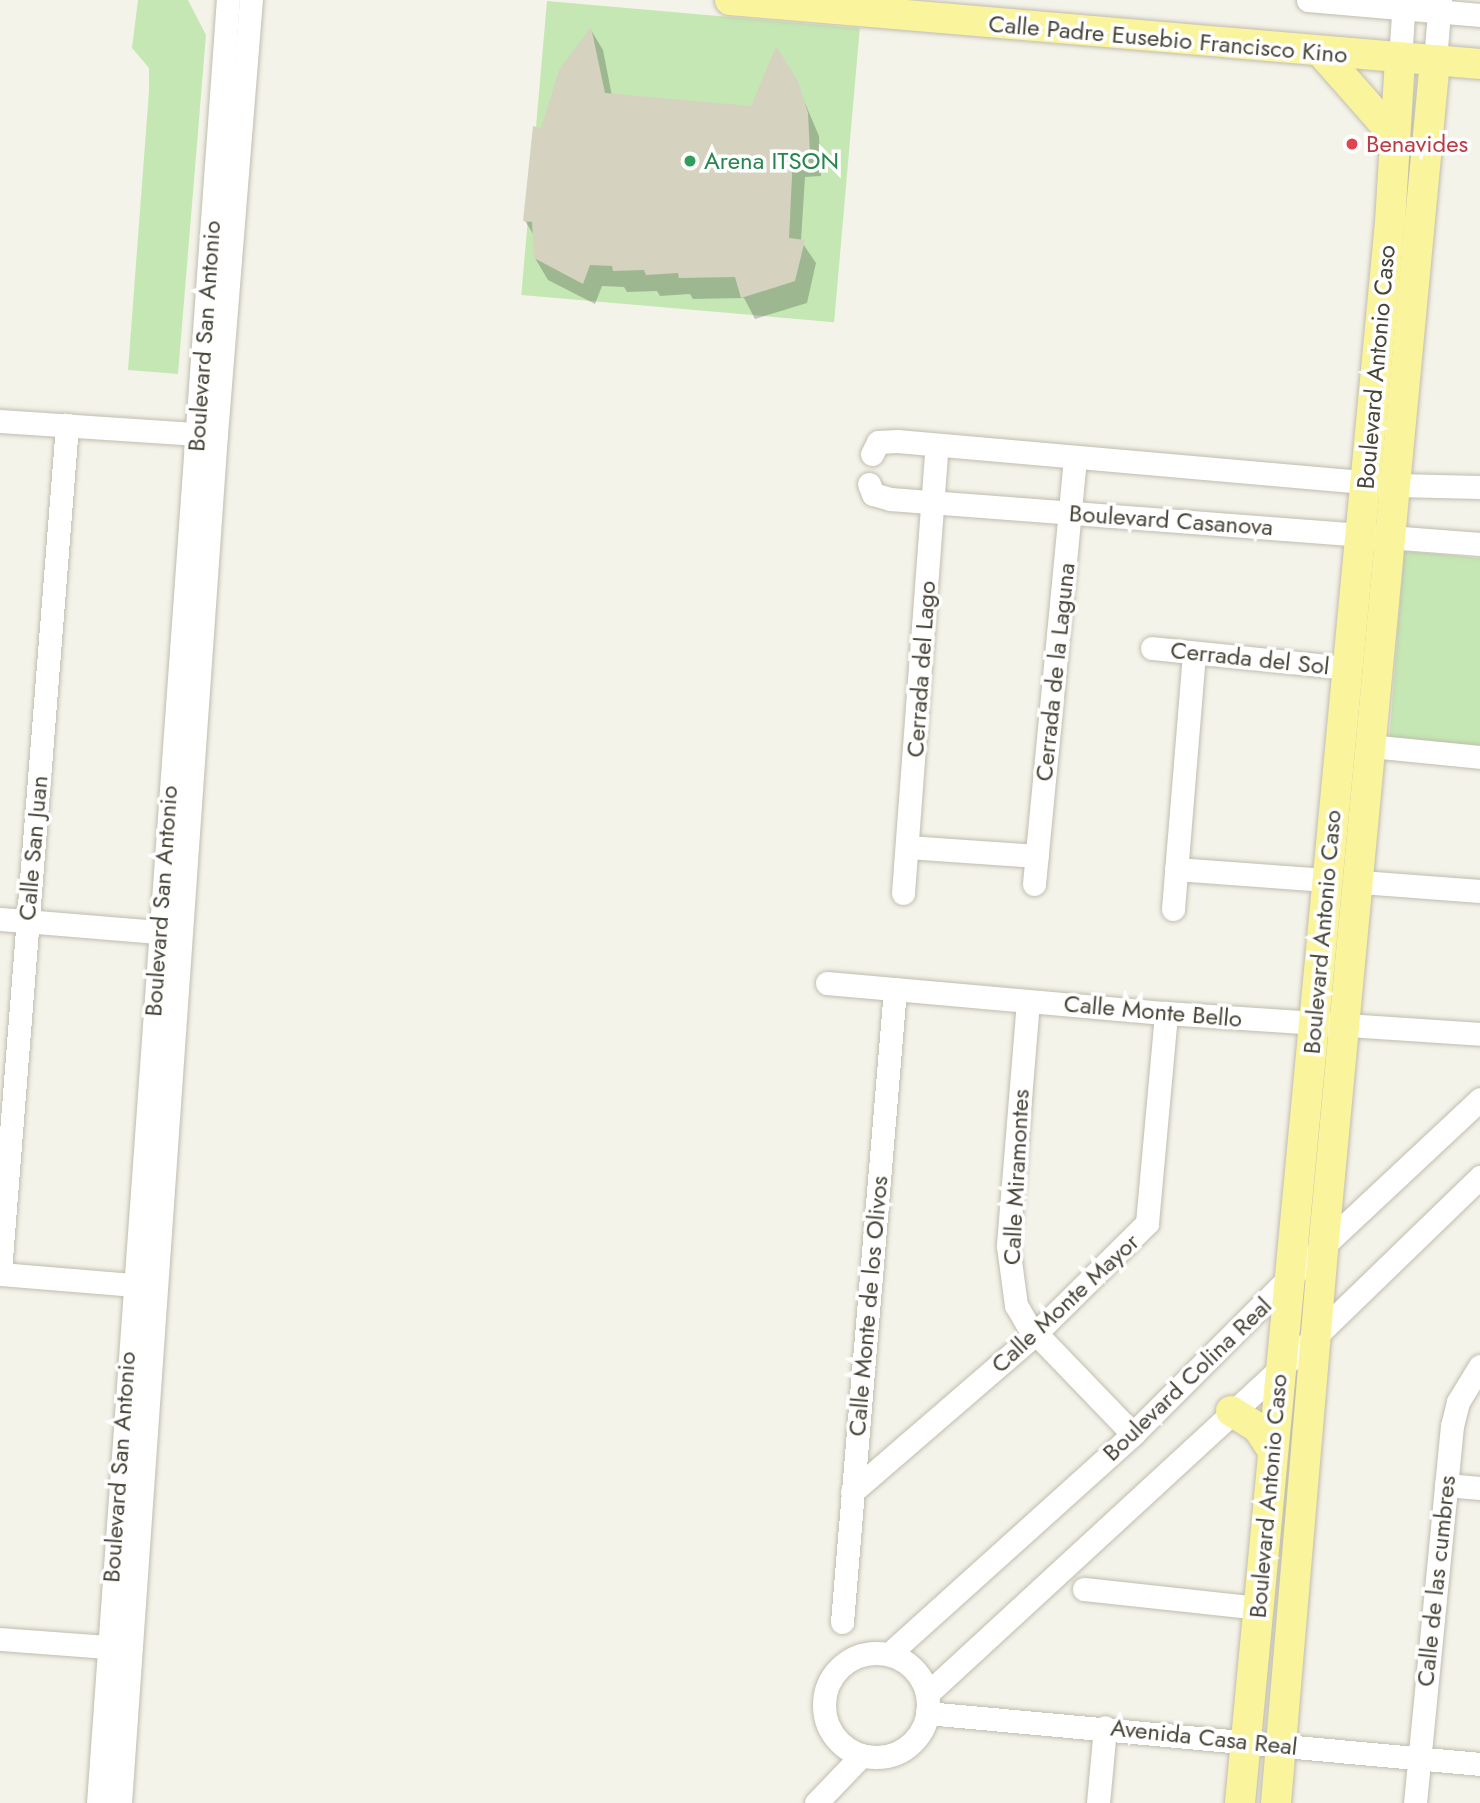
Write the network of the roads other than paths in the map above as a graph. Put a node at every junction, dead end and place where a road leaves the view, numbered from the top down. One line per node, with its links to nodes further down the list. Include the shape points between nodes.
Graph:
1 (228, 0): 20 (street, Boulevard San Antonio)
2 (251, 0): 20 (street, Boulevard San Antonio)
3 (730, 0): 8 (main road, Calle Padre Eusebio Francisco Kino)
4 (1308, 0): 5 (street, Calle Padre Eusebio Francisco Kino)
5 (1403, 5): 6 (street, Calle Padre Eusebio Francisco Kino); 9 (street)
6 (1439, 6): 7 (street, Calle Padre Eusebio Francisco Kino); 10 (street)
7 (1480, 15)
8 (1321, 52): 9 (main road, Calle Padre Eusebio Francisco Kino); 12 (main road)
9 (1400, 60): 10 (main road, Calle Padre Eusebio Francisco Kino); 12 (main road, Boulevard Antonio Caso)
10 (1435, 61): 11 (main road, Calle Padre Eusebio Francisco Kino); 14 (main road, Boulevard Antonio Caso)
11 (1480, 64)
12 (1394, 135): 13 (main road, Boulevard Antonio Caso)
13 (1390, 223): 14 (main road); 15 (main road, Boulevard Antonio Caso)
14 (1420, 226): 16 (main road, Boulevard Antonio Caso)
15 (1378, 351): 16 (main road); 24 (main road, Boulevard Antonio Caso)
16 (1408, 352): 26 (main road, Boulevard Antonio Caso)
17 (203, 366): 20 (street)
18 (0, 421): 19 (street)
19 (67, 425): 20 (street); 48 (street, Calle San Juan)
20 (207, 434): 49 (street, Boulevard San Antonio); 87 (street, Boulevard San Antonio)
21 (937, 446): 22 (street, via 883,440); 23 (street); 28 (street, Cerrada del Lago)
22 (872, 454)
23 (1075, 459): 24 (street); 29 (street, Cerrada de la Laguna)
24 (1366, 481): 26 (street); 30 (main road, Boulevard Antonio Caso)
25 (869, 484): 28 (street, Boulevard Casanova, via 878,497)
26 (1396, 485): 27 (street); 31 (main road, Boulevard Antonio Caso)
27 (1480, 487)
28 (933, 502): 29 (street, Boulevard Casanova); 38 (street, Cerrada del Lago)
29 (1070, 513): 30 (street, Boulevard Casanova); 39 (street, Cerrada de la Laguna)
30 (1360, 535): 31 (street, Boulevard Casanova); 35 (main road, Boulevard Antonio Caso)
31 (1390, 540): 32 (street, Boulevard Casanova); 36 (main road, Boulevard Antonio Caso)
32 (1480, 544)
33 (1152, 648): 34 (street, Cerrada del Sol)
34 (1194, 653): 35 (street, Cerrada del Sol); 40 (street)
35 (1348, 668): 41 (main road, Boulevard Antonio Caso)
36 (1370, 746): 37 (street); 42 (main road, Boulevard Antonio Caso)
37 (1480, 757)
38 (908, 847): 39 (street); 45 (street, Cerrada del Lago)
39 (1037, 856): 43 (street, Cerrada de la Laguna)
40 (1176, 869): 41 (street); 46 (street)
41 (1326, 880): 54 (main road, Boulevard Antonio Caso)
42 (1361, 882): 44 (street); 55 (main road, Boulevard Antonio Caso)
43 (1034, 884)
44 (1480, 891)
45 (903, 893)
46 (1173, 909)
47 (0, 919): 48 (street)
48 (27, 922): 49 (street); 60 (street, Calle San Juan)
49 (158, 932): 62 (street, Boulevard San Antonio)
50 (827, 983): 51 (street, Calle Monte Bello)
51 (895, 989): 52 (street, Calle Monte Bello); 72 (street, Calle Monte de los Olivos)
52 (1028, 1001): 53 (street, Calle Monte Bello); 63 (street, Calle Miramontes, via 1008,1246 1016,1305)
53 (1166, 1013): 54 (street, Calle Monte Bello); 63 (street, Calle Monte Mayor, via 1147,1223)
54 (1315, 1023): 55 (street, Calle Monte Bello); 61 (main road, Boulevard Antonio Caso)
55 (1347, 1026): 56 (street, Calle Monte Bello); 59 (main road, Boulevard Antonio Caso)
56 (1480, 1034)
57 (1480, 1098): 59 (street, Boulevard Colina Real)
58 (1480, 1177): 64 (street)
59 (1323, 1250): 61 (street, Boulevard Colina Real); 64 (main road, Boulevard Antonio Caso)
60 (0, 1273): 62 (street)
61 (1289, 1278): 66 (main road, Boulevard Antonio Caso); 68 (street, Boulevard Colina Real)
62 (133, 1285): 77 (street, Boulevard San Antonio)
63 (1036, 1334): 68 (street, Calle Miramontes); 72 (street, Calle Monte Mayor)
64 (1318, 1334): 66 (street); 82 (main road, Boulevard Antonio Caso)
65 (1480, 1366): 70 (street, Calle de las cumbres, via 1458,1402)
66 (1279, 1367): 67 (street); 69 (main road, Boulevard Antonio Caso)
67 (1231, 1411): 69 (main road, via 1258,1428); 79 (street)
68 (1133, 1434): 78 (street, Boulevard Colina Real)
69 (1270, 1448): 74 (main road, Boulevard Antonio Caso)
70 (1446, 1486): 71 (street); 84 (street, Calle de las cumbres)
71 (1480, 1488)
72 (852, 1492): 75 (street, Calle Monte de los Olivos)
73 (1084, 1589): 74 (street)
74 (1258, 1608): 81 (main road, Boulevard Antonio Caso)
75 (842, 1622)
76 (0, 1639): 77 (street)
77 (106, 1647): 86 (street, Boulevard San Antonio)
78 (890, 1654): 79 (street, via 918,1673); 83 (street, via 851,1660 826,1691 830,1730)
79 (927, 1704): 80 (street, Avenida Casa Real); 83 (street, via 919,1734 904,1749 883,1756)
80 (1105, 1727): 81 (street, Avenida Casa Real); 89 (street)
81 (1245, 1741): 82 (street, Avenida Casa Real); 90 (main road, Boulevard Antonio Caso)
82 (1282, 1745): 84 (street, Avenida Casa Real); 91 (main road, Boulevard Antonio Caso)
83 (862, 1755): 88 (street)
84 (1418, 1761): 85 (street, Avenida Casa Real); 92 (street, Calle de las cumbres)
85 (1480, 1764)
86 (98, 1803)
87 (120, 1803)
88 (816, 1803)
89 (1098, 1803)
90 (1240, 1803)
91 (1276, 1803)
92 (1415, 1803)

